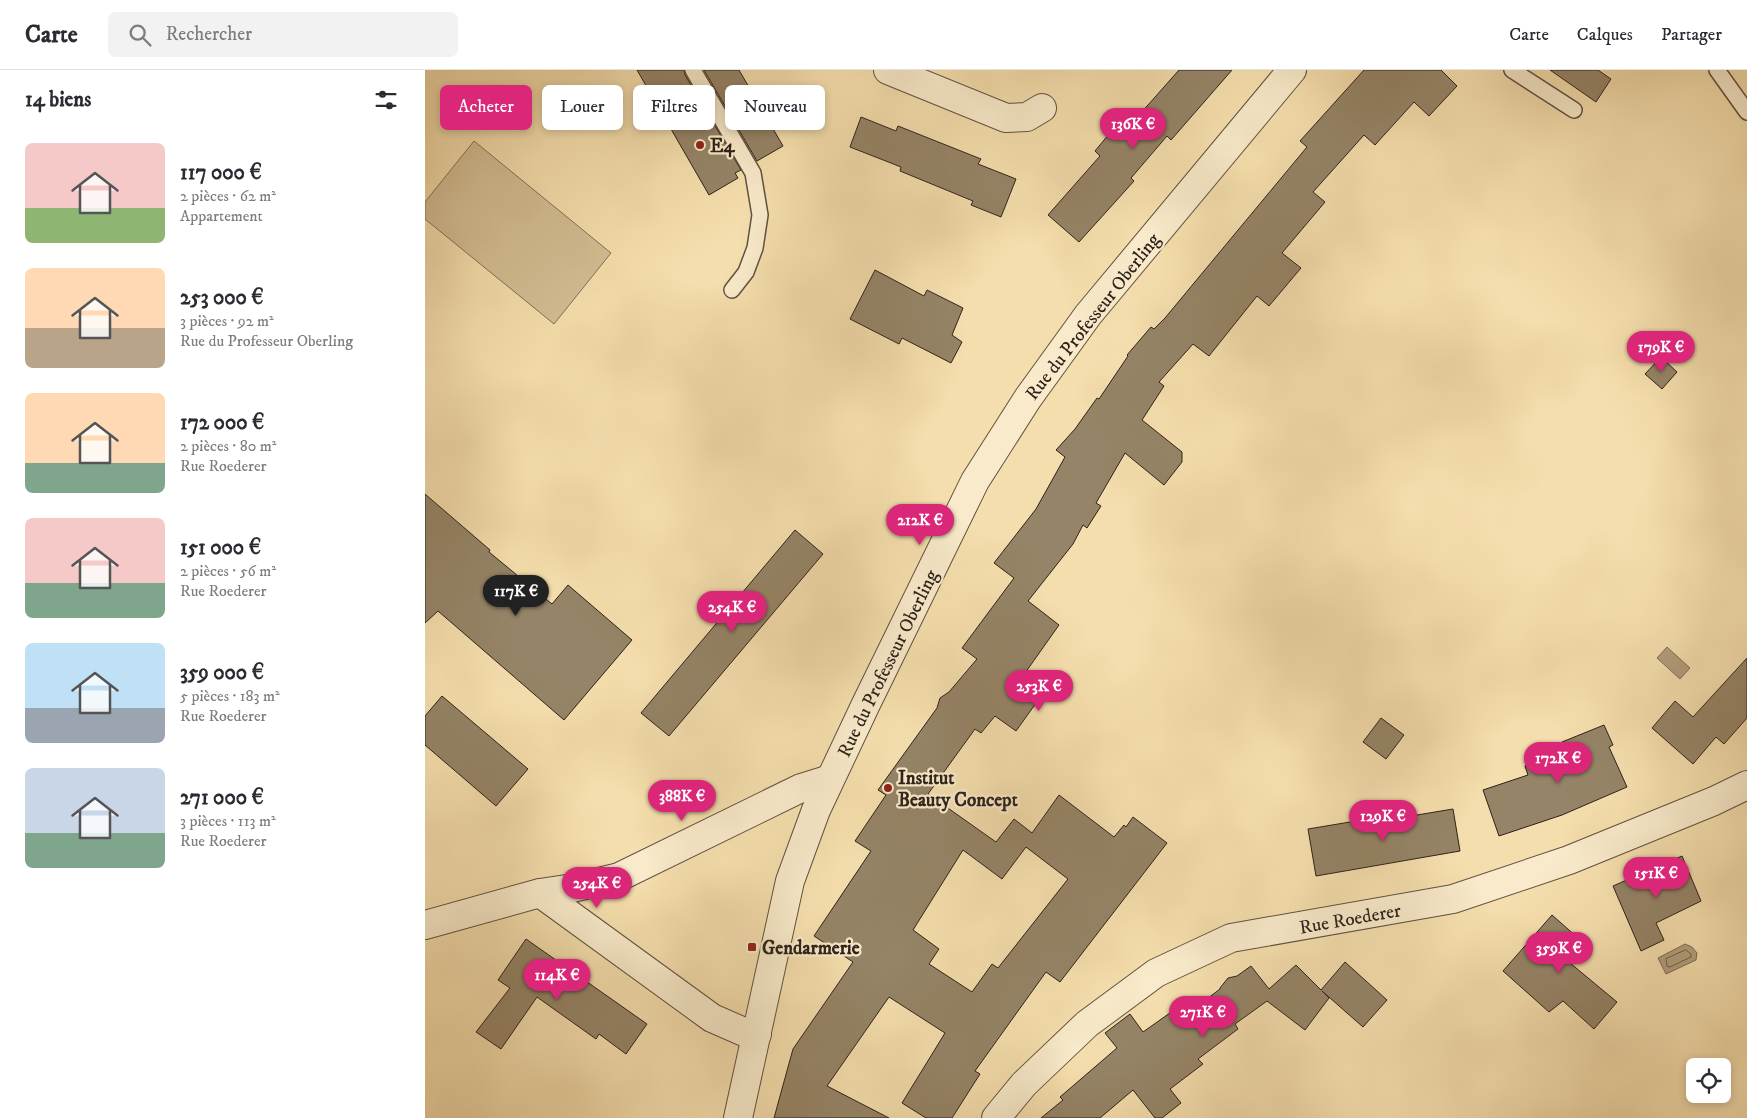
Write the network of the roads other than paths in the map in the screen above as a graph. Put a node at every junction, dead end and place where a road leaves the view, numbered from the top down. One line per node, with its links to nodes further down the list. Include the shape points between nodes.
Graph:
1 (693, 70): 9 (lane, via 753,173 760,215 755,248 746,272)
2 (889, 70): 6 (street, via 1005,118 1027,117)
3 (1292, 70): 10 (street, Rue du Professeur Oberling, via 1088,315 1028,398 975,482)
4 (1512, 70): 7 (lane)
5 (1717, 70): 8 (lane)
6 (1042, 108)
7 (1574, 110)
8 (1747, 112)
9 (732, 290)
10 (830, 779): 12 (street, via 801,788 619,877); 14 (street, Rue du Professeur Oberling, via 791,881)
11 (1747, 785): 16 (street, Rue Roederer, via 1569,860 1453,899 1231,938 1156,973 1087,1024 1025,1084)
12 (540, 893): 13 (street); 14 (street, via 712,1018 743,1032)
13 (425, 925)
14 (757, 1034): 15 (street, Rue du Professeur Oberling)
15 (738, 1118)
16 (996, 1118)

